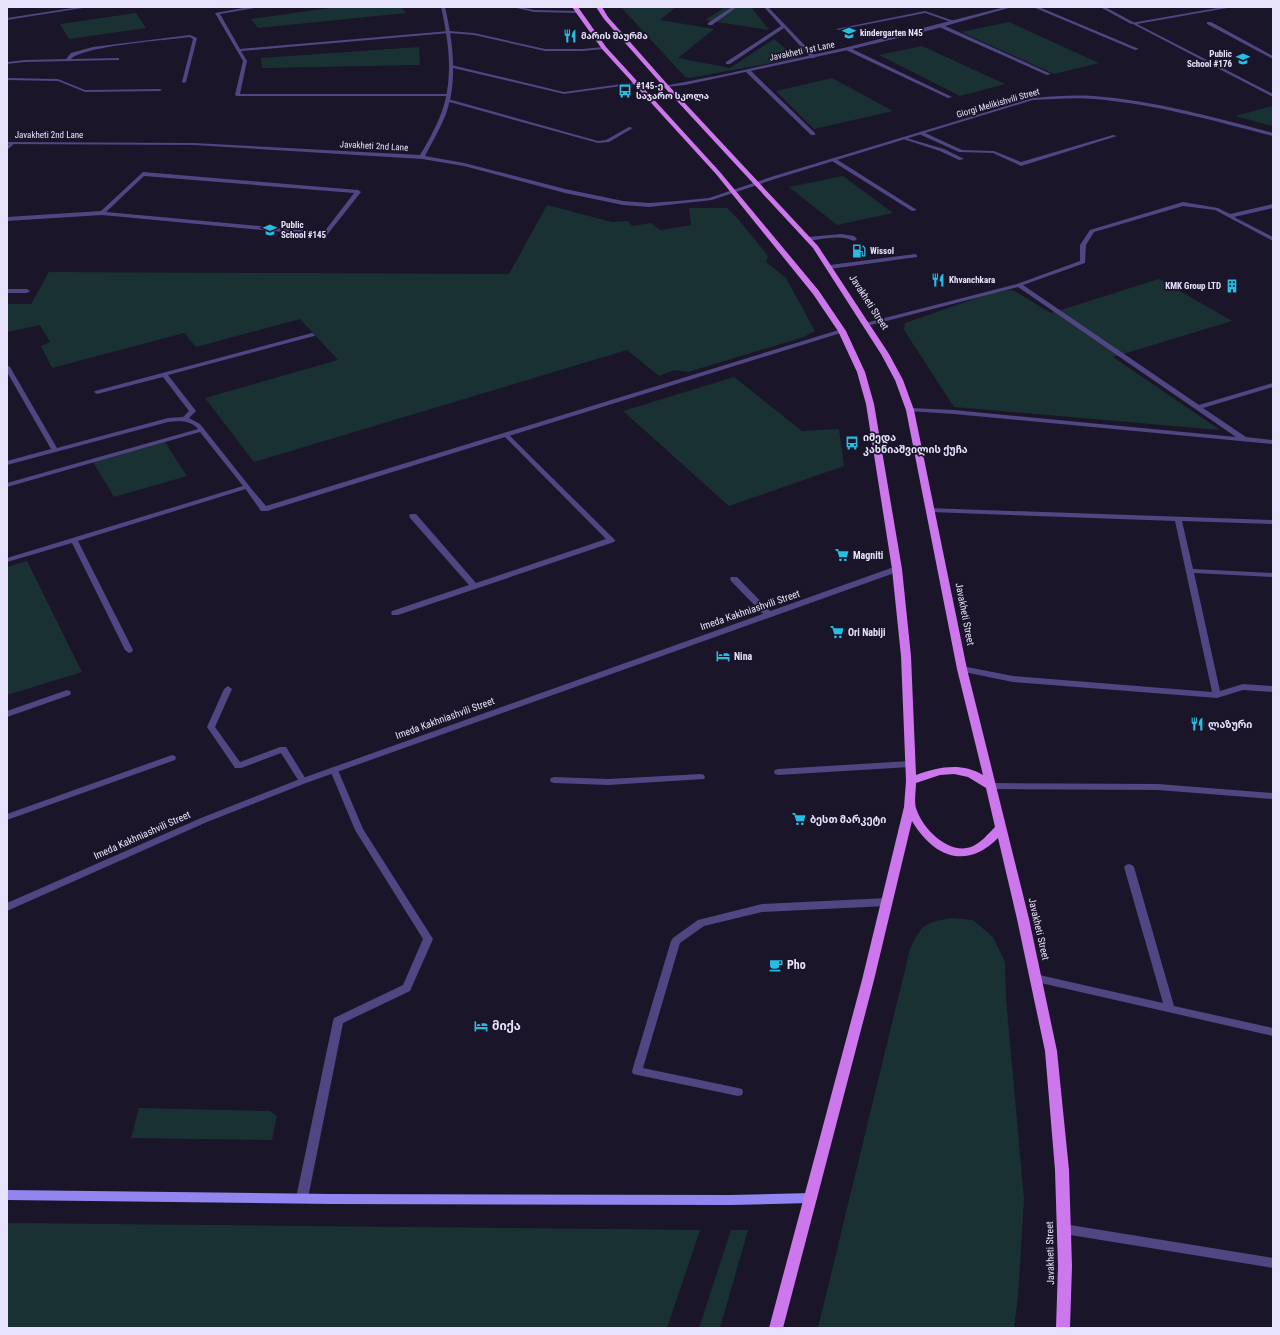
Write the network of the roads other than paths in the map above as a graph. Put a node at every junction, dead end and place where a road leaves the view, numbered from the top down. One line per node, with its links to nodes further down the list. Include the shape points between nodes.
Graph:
1 (87, 7): 13 (street)
2 (258, 7): 25 (street, via 217,13)
3 (443, 7): 21 (street)
4 (514, 7): 12 (street, via 534,11)
5 (599, 7): 38 (main road, Javakheti Street)
6 (735, 7): 17 (street)
7 (766, 7): 18 (street)
8 (1010, 7): 14 (street, Javakheti 1st Lane)
9 (1035, 7): 24 (street)
10 (1102, 7): 15 (street)
11 (1231, 7): 15 (street)
12 (576, 10): 22 (main road)
13 (7, 19)
14 (955, 22): 19 (street, Javakheti 1st Lane); 20 (street, via 925,12)
15 (1133, 23): 40 (street)
16 (1209, 23): 27 (street)
17 (710, 24)
18 (784, 26): 26 (street); 31 (street)
19 (941, 26): 23 (street, Javakheti 1st Lane); 34 (street)
20 (838, 29)
21 (449, 32): 22 (street, via 474,34 545,50); 25 (street); 32 (street)
22 (604, 48): 37 (main road)
23 (848, 49): 26 (street, Javakheti 1st Lane); 41 (street)
24 (1138, 49)
25 (239, 50): 42 (street, via 245,61 237,94)
26 (813, 58): 33 (street, Javakheti 1st Lane)
27 (1273, 58)
28 (117, 59): 29 (street)
29 (67, 60): 30 (street); 36 (street, via 73,54 93,48 190,36 195,38)
30 (7, 63)
31 (728, 63)
32 (451, 66): 37 (street, via 564,93); 42 (street)
33 (748, 71): 38 (street, Javakheti 1st Lane); 45 (street)
34 (1049, 74)
35 (7, 79): 39 (street, via 58,80 85,91)
36 (184, 82)
37 (636, 83): 56 (main road)
38 (666, 86): 55 (main road, Javakheti Street)
39 (160, 90)
40 (1273, 96)
41 (950, 97)
42 (448, 98): 43 (street, via 598,142 607,141); 52 (street, via 438,127)
43 (631, 128)
44 (921, 133): 46 (street, Giorgi Melikishvili Street, via 1034,99 1057,96 1098,98 1199,114); 47 (street, via 961,151 994,152 1021,164); 48 (street, Giorgi Melikishvili Street)
45 (814, 134)
46 (1273, 135)
47 (1115, 136)
48 (905, 138): 53 (street); 54 (street, Giorgi Melikishvili Street)
49 (7, 143): 50 (street, Javakheti 2nd Lane)
50 (13, 143): 51 (street); 52 (street, Javakheti 2nd Lane, via 194,144)
51 (7, 149)
52 (422, 157): 56 (street, Javakheti 2nd Lane, via 565,191 649,205 678,204)
53 (961, 159)
54 (834, 160): 55 (street, Giorgi Melikishvili Street); 58 (street)
55 (756, 183): 56 (street, Javakheti 2nd Lane); 64 (main road, Javakheti Street)
56 (733, 192): 71 (main road, via 816,293)
57 (1273, 206): 60 (street)
58 (914, 210)
59 (102, 214): 59 (street, via 143,174 358,192 325,234); 61 (street)
60 (1230, 216): 63 (street); 67 (street, via 1216,209 1183,204 1092,231 1083,245 1084,262)
61 (7, 219)
62 (854, 238): 64 (street, via 841,236)
63 (1273, 238)
64 (808, 239): 66 (main road, Javakheti Street)
65 (915, 256): 66 (street, via 871,259)
66 (830, 267): 70 (main road, Javakheti Street)
67 (1019, 285): 70 (street); 77 (street)
68 (7, 291): 69 (street)
69 (27, 291)
70 (867, 324): 78 (main road, Javakheti Street, via 899,380)
71 (842, 331): 81 (street); 94 (main road, via 861,372 870,404)
72 (312, 335): 74 (street)
73 (7, 367): 84 (street)
74 (164, 374): 76 (street); 79 (street, via 193,411)
75 (1273, 385): 77 (street)
76 (97, 392)
77 (1198, 407): 82 (street)
78 (910, 410): 82 (street); 88 (main road, Javakheti Street)
79 (185, 418): 80 (street, via 198,424); 84 (street, via 168,420)
80 (202, 430): 86 (street); 87 (street)
81 (506, 435): 87 (street, via 264,509); 98 (street, via 611,540)
82 (1244, 438): 83 (street)
83 (1273, 442)
84 (56, 450): 85 (street)
85 (7, 463)
86 (7, 485)
87 (247, 487): 92 (street)
88 (930, 510): 90 (street); 102 (main road, Javakheti Street)
89 (413, 516): 98 (street)
90 (1178, 519): 91 (street); 95 (street)
91 (1273, 522)
92 (74, 539): 93 (street); 101 (street)
93 (7, 560)
94 (897, 569): 100 (street, Imeda Kakhniashvili Street); 109 (main road, via 906,656)
95 (1189, 571): 96 (street); 106 (street)
96 (1273, 575)
97 (734, 579): 100 (street)
98 (474, 586): 99 (street)
99 (395, 613)
100 (769, 614): 110 (street, Imeda Kakhniashvili Street)
101 (129, 650)
102 (962, 669): 106 (street, via 1013,679); 116 (main road, Javakheti Street)
103 (228, 689): 114 (street, via 211,727 238,766 283,749)
104 (1273, 689): 106 (street, via 1243,687)
105 (67, 693): 107 (street)
106 (1217, 695)
107 (7, 714)
108 (172, 758): 119 (street)
109 (910, 764): 111 (street); 115 (main road)
110 (334, 770): 114 (street, Imeda Kakhniashvili Street); 129 (street, via 359,830 428,939 408,988 338,1021)
111 (778, 772)
112 (702, 777): 113 (street, via 608,782)
113 (554, 780)
114 (303, 781): 123 (street, Imeda Kakhniashvili Street, via 204,820)
115 (910, 781): 116 (main road, via 940,770 956,769 970,773); 118 (main road)
116 (991, 786): 117 (street, via 1158,787); 120 (main road, Javakheti Street)
117 (1273, 796)
118 (910, 807): 120 (main road, via 923,831 945,850 971,852 981,847); 122 (main road)
119 (7, 817)
120 (1000, 829): 124 (main road, Javakheti Street)
121 (1129, 867): 125 (street)
122 (888, 902): 127 (street, via 762,908 701,923 676,941 637,1071); 130 (main road)
123 (7, 907)
124 (1035, 978): 125 (street); 131 (main road, Javakheti Street, via 1051,1051 1062,1170)
125 (1170, 1009): 126 (street)
126 (1273, 1032)
127 (738, 1092)
128 (7, 1195): 129 (main road)
129 (302, 1198): 130 (main road)
130 (811, 1198): 133 (main road)
131 (1064, 1229): 132 (street); 134 (main road, Javakheti Street)
132 (1273, 1263)
133 (776, 1328)
134 (1063, 1328)

